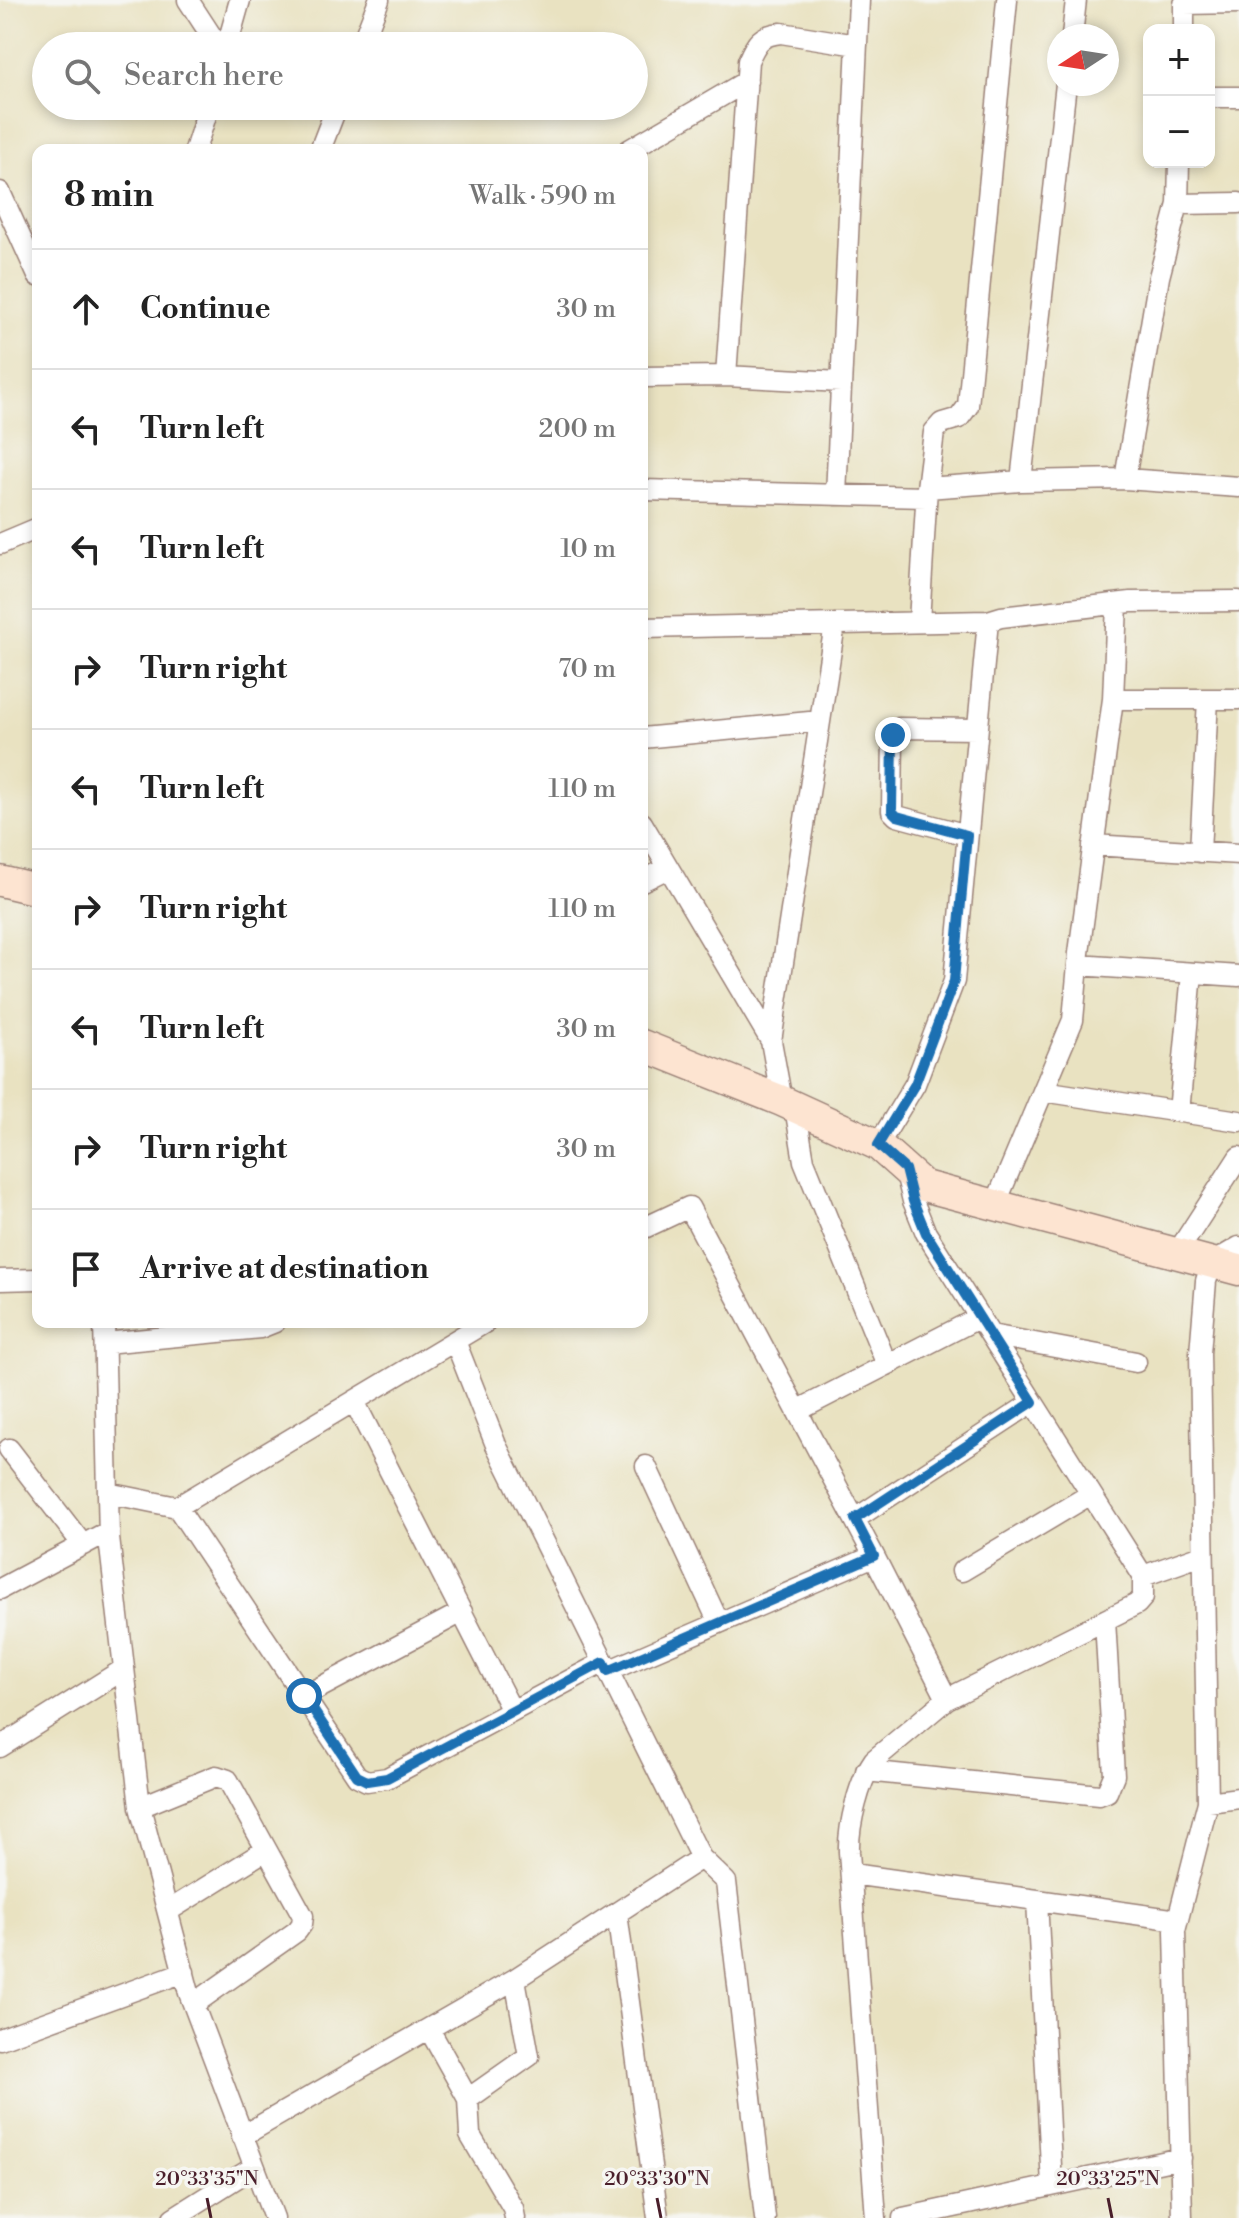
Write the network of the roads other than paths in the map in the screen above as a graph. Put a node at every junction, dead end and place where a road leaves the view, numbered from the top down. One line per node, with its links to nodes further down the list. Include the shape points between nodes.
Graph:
1 (188, 0): 11 (street)
2 (240, 0): 12 (street)
3 (379, 0): 13 (street)
4 (859, 0): 14 (street)
5 (1007, 0): 36 (street, via 968,406 959,418 934,432)
6 (1076, 0): 9 (street)
7 (1185, 2): 8 (street); 10 (street)
8 (1239, 3)
9 (1073, 24)
10 (1184, 24)
11 (209, 32)
12 (231, 32)
13 (366, 32)
14 (857, 45): 15 (street, via 769,34 756,41); 31 (street)
15 (747, 81): 23 (street); 29 (street)
16 (1065, 96): 33 (street)
17 (1215, 97): 18 (street)
18 (1239, 97)
19 (205, 120): 21 (street)
20 (332, 120): 22 (street)
21 (198, 144)
22 (322, 144)
23 (639, 144)
24 (1179, 168): 27 (street)
25 (0, 192): 28 (street)
26 (1239, 203): 27 (street)
27 (1178, 204): 32 (street, via 1159,277)
28 (32, 263)
29 (726, 376): 30 (street); 31 (street)
30 (648, 377)
31 (841, 382): 37 (street)
32 (1125, 479): 33 (street); 34 (street)
33 (1021, 481): 36 (street)
34 (1239, 487)
35 (648, 490): 37 (street)
36 (927, 492): 37 (street); 43 (street)
37 (836, 495)
38 (32, 531): 39 (street)
39 (0, 544)
40 (1239, 601): 41 (street)
41 (1117, 604): 42 (street); 46 (street)
42 (988, 621): 43 (street); 50 (street)
43 (919, 622): 44 (street)
44 (835, 624): 45 (street); 49 (street)
45 (648, 628)
46 (1113, 699): 47 (street); 54 (street)
47 (1208, 699): 48 (street); 55 (street)
48 (1239, 699)
49 (820, 721): 51 (street); 64 (street)
50 (977, 729): 53 (street); 53 (street, via 899,728 893,735 892,811)
51 (648, 737)
52 (648, 833): 57 (street)
53 (967, 835): 70 (street, via 954,981 915,1084)
54 (1093, 845): 55 (street); 61 (street)
55 (1200, 852): 56 (street)
56 (1239, 854)
57 (668, 868): 58 (street); 64 (street)
58 (648, 878)
59 (0, 881): 60 (street)
60 (32, 889)
61 (1078, 965): 62 (street); 66 (street, via 1073,1020)
62 (1192, 973): 63 (street); 68 (street)
63 (1239, 976)
64 (771, 1041): 67 (street)
65 (648, 1047): 67 (street)
66 (1043, 1091): 68 (street); 73 (street)
67 (788, 1104): 70 (street); 87 (street, via 804,1161)
68 (1179, 1112): 69 (street)
69 (1239, 1121)
70 (878, 1145): 72 (street)
71 (1239, 1157): 76 (street)
72 (905, 1169): 73 (street, via 924,1186); 80 (street, via 926,1233)
73 (995, 1205): 76 (street)
74 (648, 1226): 90 (street, via 689,1207)
75 (1239, 1247): 77 (street)
76 (1177, 1253): 77 (street)
77 (1225, 1267): 99 (street, via 1206,1281 1200,1353)
78 (32, 1279): 79 (street)
79 (0, 1280)
80 (980, 1317): 84 (street); 87 (street)
81 (260, 1328): 83 (street)
82 (476, 1328): 85 (street)
83 (104, 1332): 93 (street)
84 (991, 1335): 86 (street); 89 (street)
85 (455, 1341): 88 (street); 107 (street, via 496,1445)
86 (1136, 1362)
87 (887, 1365): 90 (street)
88 (354, 1401): 95 (street); 104 (street)
89 (1033, 1402): 94 (street); 96 (street)
90 (797, 1411): 96 (street)
91 (9, 1449): 98 (street)
92 (646, 1466): 106 (street)
93 (108, 1493): 95 (street); 97 (street)
94 (1091, 1494): 101 (street); 102 (street)
95 (177, 1507): 109 (street)
96 (855, 1519): 100 (street)
97 (109, 1531): 98 (street); 108 (street)
98 (83, 1545): 103 (street)
99 (1202, 1555): 102 (street); 115 (street)
100 (874, 1556): 106 (street); 110 (street)
101 (962, 1571)
102 (1143, 1576): 105 (street, via 1143,1597 1137,1604)
103 (1, 1588)
104 (462, 1612): 109 (street); 111 (street)
105 (1105, 1620): 110 (street); 113 (street, via 1114,1775 1107,1792)
106 (719, 1623): 107 (street)
107 (606, 1666): 111 (street); 118 (street)
108 (124, 1669): 112 (street); 116 (street)
109 (304, 1696): 111 (street, via 357,1776 367,1781 387,1778)
110 (947, 1699): 113 (street)
111 (512, 1711)
112 (0, 1747)
113 (866, 1771): 119 (street, via 850,1828)
114 (1239, 1798): 115 (street)
115 (1208, 1802): 123 (street)
116 (140, 1807): 117 (street, via 223,1776); 121 (street)
117 (266, 1850): 121 (street); 126 (street, via 303,1916 302,1924)
118 (701, 1858): 122 (street); 138 (street, via 726,1882)
119 (852, 1874): 120 (street); 139 (street)
120 (1037, 1900): 123 (street); 133 (street)
121 (168, 1911): 124 (street)
122 (617, 1913): 125 (street); 137 (street)
123 (1178, 1920): 131 (street)
124 (184, 1972): 126 (street); 128 (street)
125 (515, 1979): 127 (street); 129 (street, via 529,2056)
126 (194, 2004): 130 (street)
127 (429, 2029): 129 (street); 130 (street)
128 (0, 2039)
129 (468, 2099): 136 (street, via 470,2135)
130 (242, 2136): 132 (street)
131 (1181, 2158): 133 (street); 141 (street)
132 (254, 2167): 134 (street); 135 (street)
133 (1052, 2185): 140 (street)
134 (173, 2218)
135 (274, 2218)
136 (515, 2218)
137 (658, 2218)
138 (765, 2218)
139 (876, 2218)
140 (903, 2218)
141 (1182, 2218)

